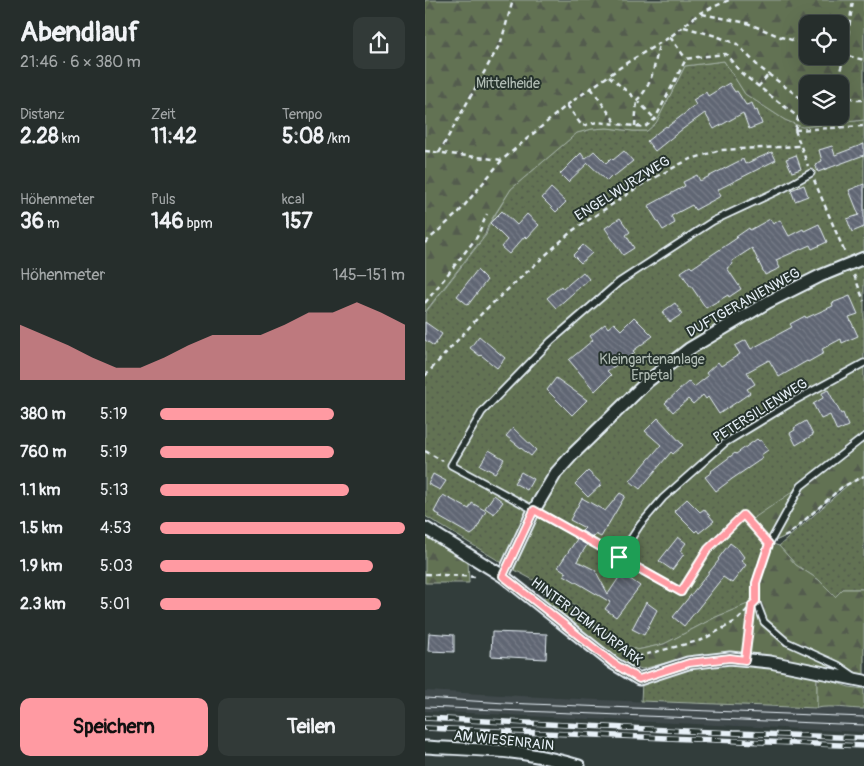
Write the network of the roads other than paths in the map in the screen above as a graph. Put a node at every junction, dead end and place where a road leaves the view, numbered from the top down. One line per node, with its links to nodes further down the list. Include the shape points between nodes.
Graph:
1 (811, 173): 5 (lane, via 713,221 619,282 551,341 482,412 451,465)
2 (864, 258): 5 (street, DUFTGERANIENWEG, via 768,302 689,349 649,381 574,453 556,473)
3 (864, 363): 7 (lane, PETERSILIENWEG, via 725,444 663,498)
4 (864, 437): 10 (lane, via 801,486 769,544 756,583 756,601 763,622 787,642 838,665)
5 (534, 510): 7 (lane); 8 (street, DUFTGERANIENWEG)
6 (425, 528): 8 (street, HINTER DEM KURPARK)
7 (619, 557): 9 (lane)
8 (503, 576): 10 (street, HINTER DEM KURPARK, via 613,663 639,679 689,663 730,658 770,662)
9 (681, 592)
10 (863, 681)
11 (425, 747): 12 (street, AM WIESENRAIN, via 526,754)
12 (579, 766)

